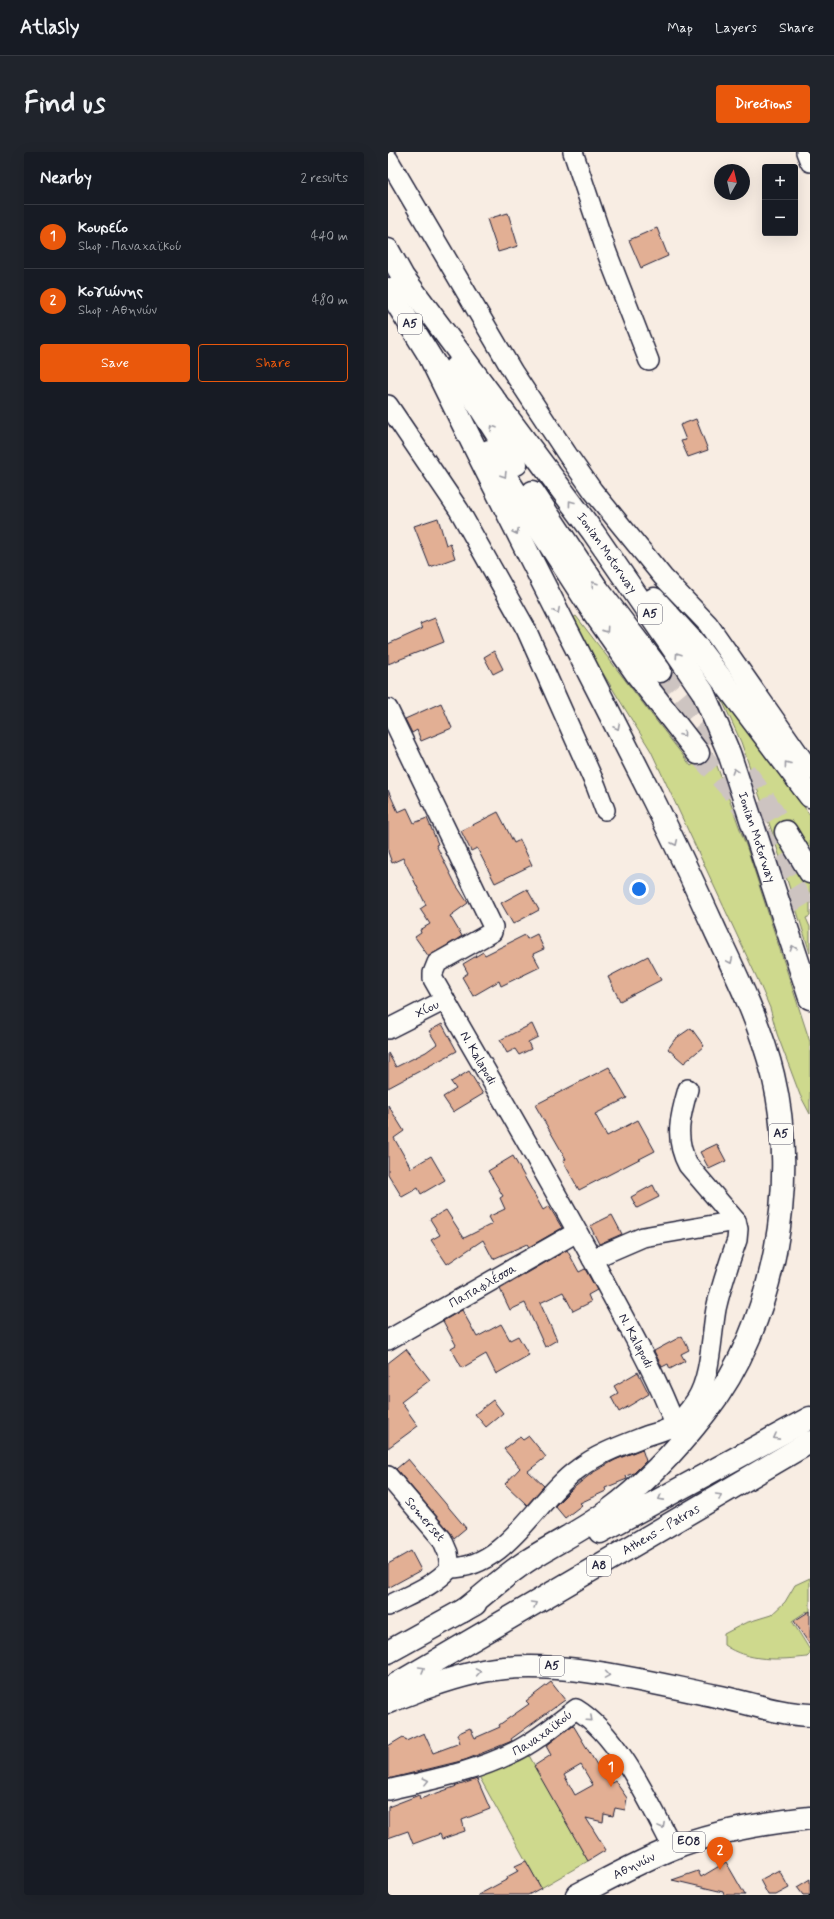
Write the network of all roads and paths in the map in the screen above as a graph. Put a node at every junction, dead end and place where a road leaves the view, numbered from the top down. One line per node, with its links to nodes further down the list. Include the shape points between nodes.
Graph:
1 (401, 152): 4 (street)
2 (573, 152): 10 (street, via 607,254)
3 (806, 152): 6 (street)
4 (388, 156)
5 (388, 159): 16 (street, via 513,372 567,454 653,566 708,624)
6 (810, 162)
7 (388, 250): 8 (main road, Ionian Motorway / Α5)
8 (396, 283): 9 (main road, Ionian Motorway / Α5); 12 (main road, Ionian Motorway / Α5, one-way to 8); 13 (main road, one-way to 8, via 596,587 546,513 450,360)
9 (431, 358): 15 (main road, one-way to 15, via 588,604 636,674); 35 (main road, Α5, one-way to 35, via 493,486 672,838 729,959 756,1021 773,1076 783,1159 783,1198 778,1244 767,1287 752,1330 734,1368 709,1410 678,1446 607,1512 522,1564)
10 (649, 361)
11 (388, 405): 18 (street, via 459,510 526,629 596,786)
12 (594, 532): 17 (main road, one-way to 12, via 695,644); 21 (main road, Ionian Motorway / Α5, one-way to 12, via 729,753 703,692)
13 (660, 671)
14 (388, 709): 22 (street, N. Kalapodi, via 493,927 492,932 435,966 433,980)
15 (698, 753)
16 (810, 770)
17 (810, 796)
18 (604, 810)
19 (786, 832): 20 (main road)
20 (810, 872)
21 (810, 998)
22 (445, 1000): 23 (street, Χίου); 26 (street, N. Kalapodi)
23 (388, 1029)
24 (688, 1089): 25 (street, via 679,1125 682,1154)
25 (736, 1222): 27 (street, via 643,1237); 30 (street, via 737,1240 717,1307 702,1387 695,1401)
26 (577, 1232): 27 (street, N. Kalapodi); 28 (street, Παπαφλέσσα)
27 (592, 1259): 30 (street, N. Kalapodi, via 641,1350)
28 (388, 1340)
29 (810, 1418): 35 (main road, Athens - Patras / Α8, one-way to 35, via 623,1518)
30 (675, 1425): 33 (street, via 621,1446 578,1468 504,1544 464,1568)
31 (810, 1442): 37 (main road, Athens - Patras / Α8, one-way to 31)
32 (388, 1476): 33 (street, Somerset, via 442,1539 448,1553)
33 (450, 1568): 34 (street, via 430,1584)
34 (388, 1606)
35 (463, 1611): 36 (main road, Α5)
36 (388, 1652)
37 (388, 1689)
38 (718, 1696): 39 (main road, Α5); 40 (main road, Α5, one-way to 38, via 475,1672 550,1666); 41 (main road, via 774,1711)
39 (810, 1700)
40 (388, 1702)
41 (810, 1715)
42 (388, 1790): 44 (street, Παναχαϊκού, one-way to 44, via 498,1760 527,1745 576,1709 598,1726 617,1751)
43 (810, 1818): 44 (main road, Αθηνών / ΕΟ8, via 701,1838)
44 (674, 1848): 45 (main road, Αθηνών / ΕΟ8)
45 (577, 1895)

